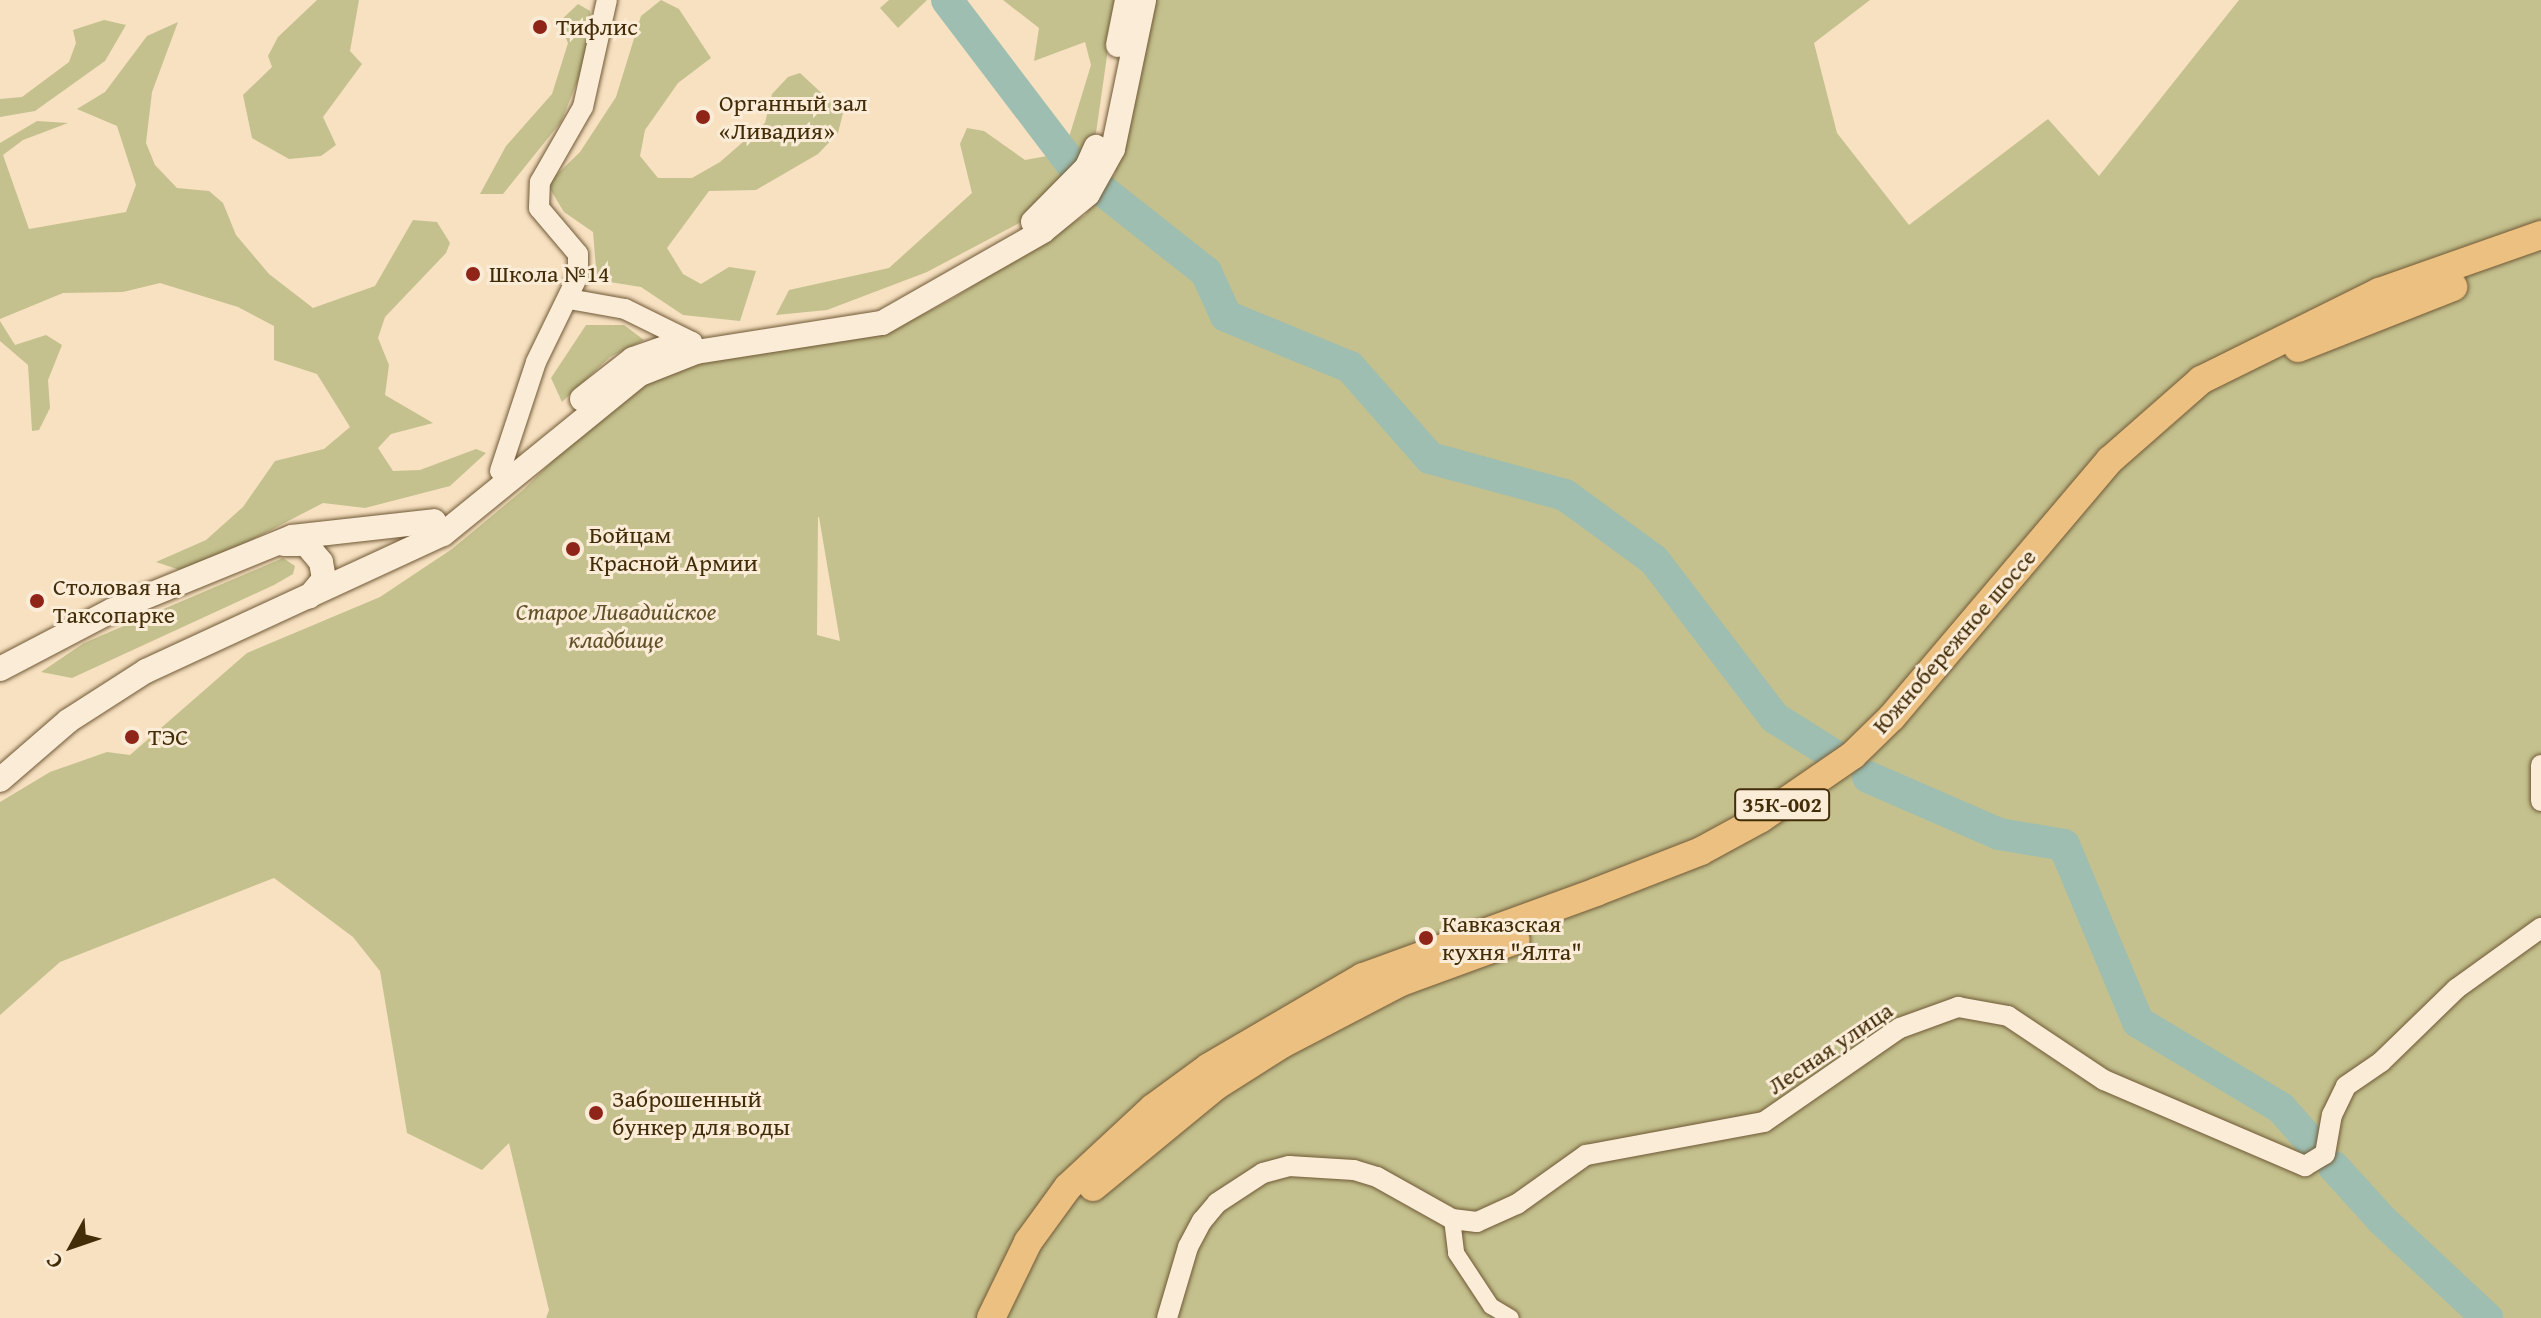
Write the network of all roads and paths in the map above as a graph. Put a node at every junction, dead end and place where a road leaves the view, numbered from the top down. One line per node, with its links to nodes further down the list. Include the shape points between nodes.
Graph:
1 (607, 0): 6 (street, via 583,107 540,182 539,208 578,254 578,276)
2 (1127, 0): 7 (main road, via 1105,123 1087,167 1027,227 895,307)
3 (1144, 0): 7 (main road, via 1113,149 1088,194 1043,231 882,323)
4 (2541, 235): 22 (highway, Южнобережное шоссе / 35К-002, via 2379,292 2201,380 2110,460 1892,717 1853,755 1760,819 1701,851 1363,977 1209,1067 1153,1108 1068,1187 1028,1242)
5 (2541, 251): 23 (highway, Южнобережное шоссе / 35К-002, via 2255,366 2161,431 2092,499 1894,736 1819,802 1765,838 1616,904 1401,982 1334,1014 1216,1086 1106,1175 1067,1215 1035,1259)
6 (569, 299): 7 (street, via 625,309); 8 (street, via 536,362)
7 (694, 347): 8 (main road, via 656,349 612,372); 9 (main road, via 607,397)
8 (500, 471): 9 (main road); 10 (main road)
9 (484, 502): 10 (main road)
10 (438, 527): 11 (main road); 12 (main road); 14 (main road)
11 (413, 535): 12 (main road); 14 (main road)
12 (292, 537): 13 (main road)
13 (269, 546): 14 (main road, via 302,552 312,565); 15 (main road, via 113,610)
14 (313, 588): 17 (main road, via 106,683 40,729); 18 (main road, via 146,671 68,721)
15 (0, 669)
16 (2541, 765): 19 (street)
17 (0, 768)
18 (0, 780)
19 (2541, 801)
20 (2541, 928): 21 (street, Лесная улица, via 2456,989 2381,1062 2346,1086 2332,1115 2325,1154 2305,1166 2104,1080 2008,1016 1958,1007 1900,1028 1764,1122 1586,1155 1492,1217)
21 (1452, 1219): 24 (street, via 1377,1177 1354,1170 1289,1166 1263,1173 1217,1203 1202,1221 1188,1247); 25 (street, via 1456,1253 1491,1306)
22 (991, 1318)
23 (1010, 1318)
24 (1167, 1318)
25 (1511, 1318)

